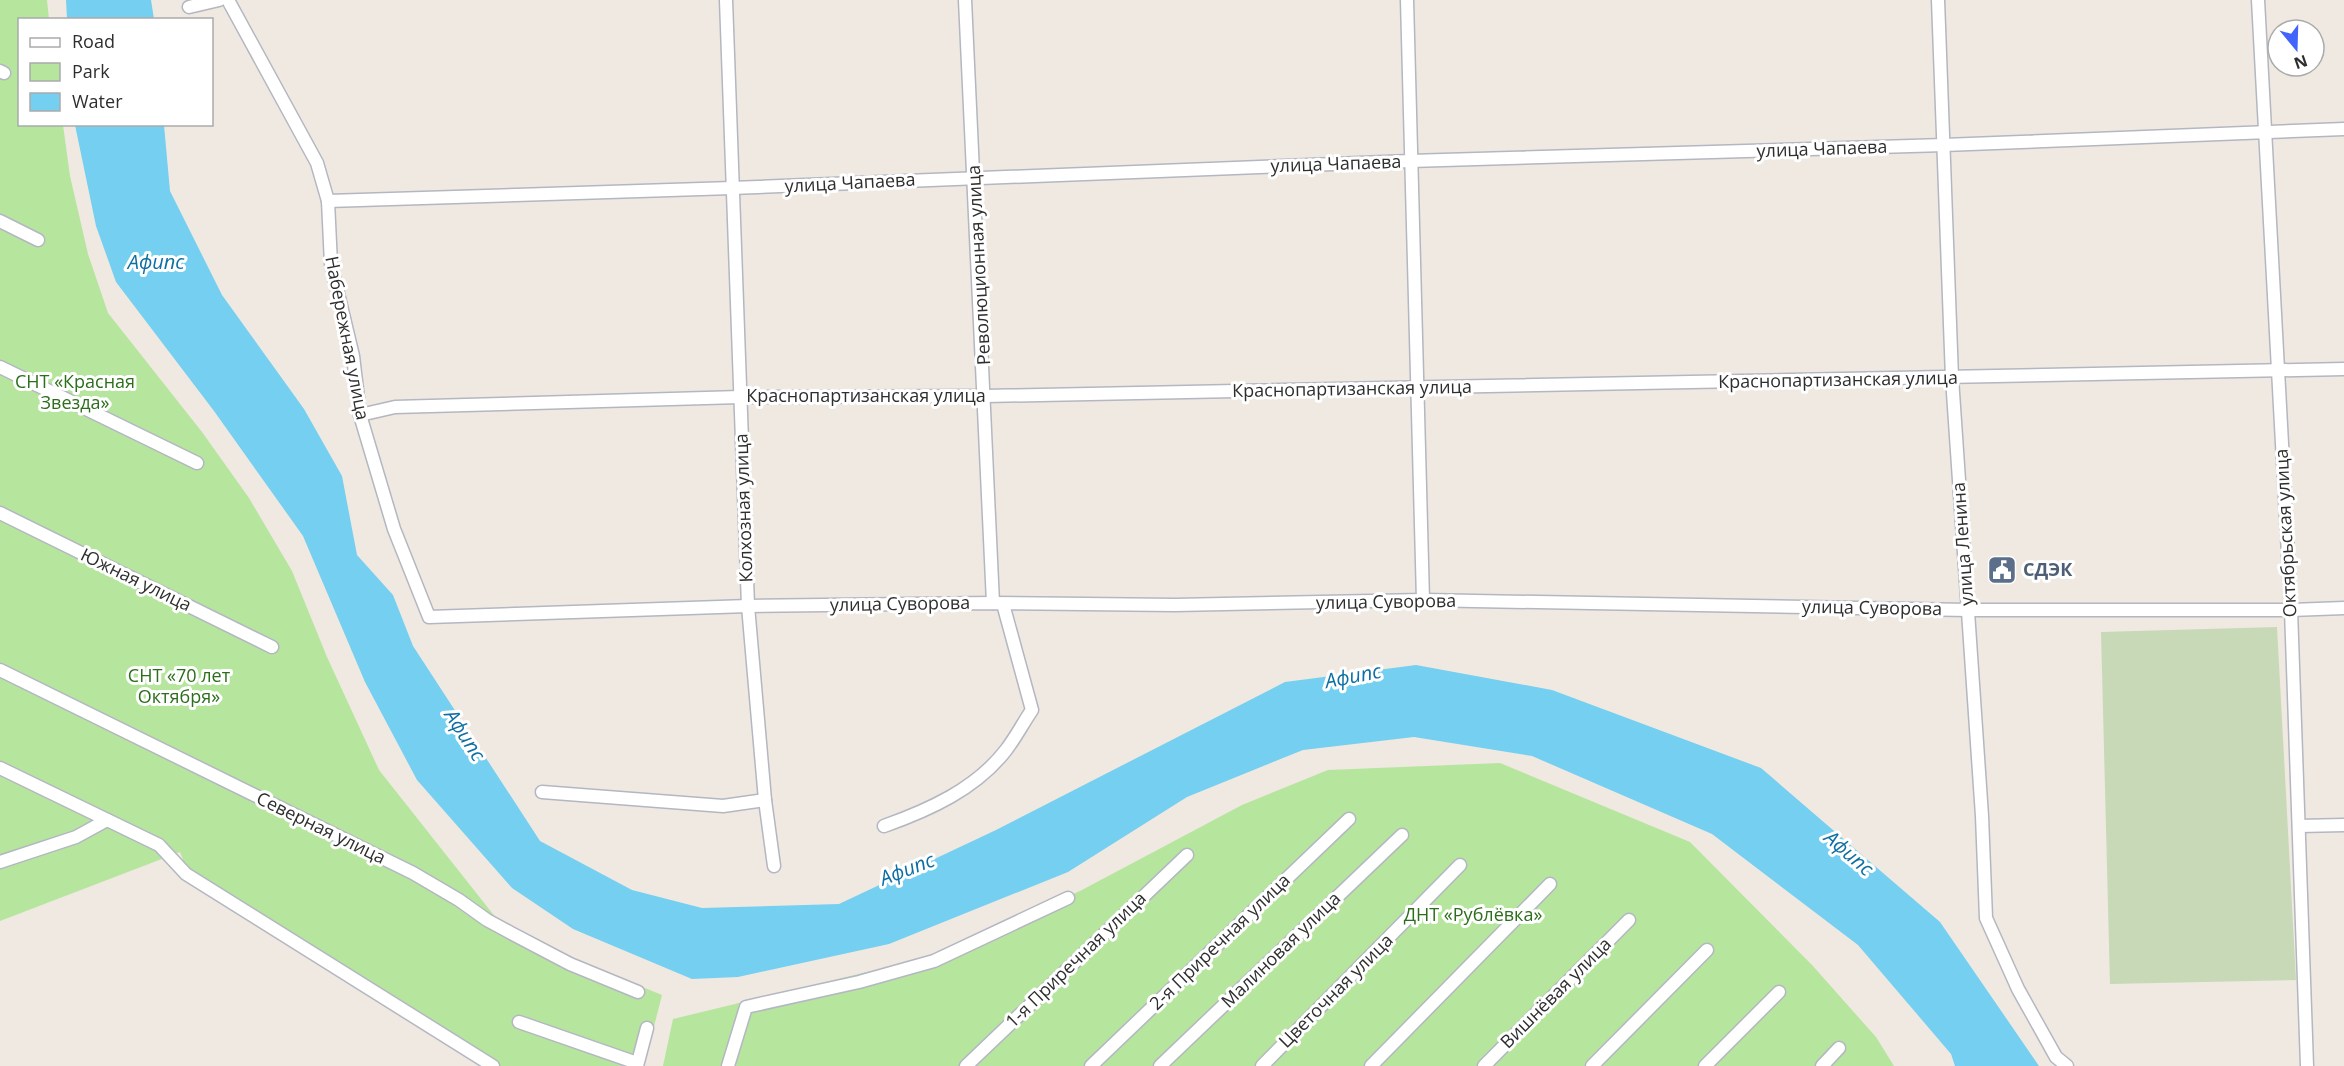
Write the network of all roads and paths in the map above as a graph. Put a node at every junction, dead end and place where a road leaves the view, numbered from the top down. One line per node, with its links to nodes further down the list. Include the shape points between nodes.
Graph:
1 (219, 0): 8 (street)
2 (228, 0): 15 (street, Набережная улица, via 317,163)
3 (726, 0): 14 (street, Колхозная улица)
4 (966, 0): 13 (street, Революционная улица)
5 (1407, 0): 12 (street)
6 (1938, 0): 11 (street, улица Ленина)
7 (2258, 0): 10 (street, Октябрьская улица)
8 (189, 7)
9 (2344, 129): 10 (street, улица Чапаева)
10 (2266, 132): 11 (street, улица Чапаева); 20 (street, Октябрьская улица)
11 (1944, 145): 12 (street, улица Чапаева); 21 (street, улица Ленина)
12 (1410, 161): 13 (street, улица Чапаева); 22 (street)
13 (974, 177): 14 (street, улица Чапаева); 23 (street, Революционная улица)
14 (732, 188): 15 (street, улица Чапаева); 24 (street, Колхозная улица)
15 (328, 201): 25 (street, Набережная улица, via 331,264 353,356)
16 (0, 221): 17 (street)
17 (38, 240)
18 (0, 367): 26 (street)
19 (2344, 369): 20 (street, Краснопартизанская улица)
20 (2277, 370): 21 (street, Краснопартизанская улица); 33 (street, Октябрьская улица)
21 (1952, 378): 22 (street, Краснопартизанская улица); 32 (street, улица Ленина)
22 (1417, 387): 23 (street, Краснопартизанская улица); 28 (street)
23 (986, 396): 24 (street, Краснопартизанская улица); 29 (street, Революционная улица)
24 (740, 397): 25 (street, Краснопартизанская улица, via 395,406); 30 (street, Колхозная улица)
25 (360, 415): 34 (street, Набережная улица, via 394,530)
26 (196, 463)
27 (0, 513): 35 (street, Южная улица)
28 (1423, 600): 29 (street, улица Суворова, via 1175,605); 32 (street, улица Суворова)
29 (998, 603): 30 (street, улица Суворова); 43 (street, Революционная улица, via 1032,710 1005,751 970,785 917,814)
30 (748, 606): 34 (street, улица Суворова); 39 (street, Колхозная улица)
31 (2344, 608): 33 (street, улица Суворова)
32 (1968, 610): 33 (street, улица Суворова); 71 (street, улица Ленина, via 1986,918 2018,989 2056,1057)
33 (2291, 610): 44 (street, Октябрьская улица)
34 (429, 617)
35 (272, 647)
36 (0, 670): 54 (street, Северная улица, via 413,873 487,921 570,964)
37 (0, 768): 41 (street)
38 (542, 792): 39 (street, via 723,806)
39 (765, 800): 49 (street, Колхозная улица)
40 (1349, 819): 63 (street, 2-я Приречная улица)
41 (107, 820): 47 (street, via 76,837); 60 (street, via 159,845 186,874)
42 (2344, 825): 44 (street)
43 (884, 826)
44 (2299, 826): 72 (street, Октябрьская улица)
45 (1402, 835): 64 (street, Малиновая улица)
46 (1187, 855): 62 (street, 1-я Приречная улица)
47 (0, 862)
48 (1460, 865): 65 (street, Цветочная улица)
49 (774, 866)
50 (1550, 884): 66 (street)
51 (1068, 898): 61 (street, via 934,961 746,1007)
52 (1629, 920): 67 (street, Вишнёвая улица)
53 (1707, 950): 68 (street)
54 (638, 992)
55 (1779, 992): 69 (street)
56 (519, 1022): 59 (street)
57 (647, 1028): 59 (street)
58 (1839, 1048): 70 (street)
59 (637, 1065)
60 (493, 1066)
61 (728, 1066)
62 (966, 1066)
63 (1091, 1066)
64 (1160, 1066)
65 (1262, 1066)
66 (1371, 1066)
67 (1484, 1066)
68 (1592, 1066)
69 (1705, 1066)
70 (1822, 1066)
71 (2067, 1066)
72 (2307, 1066)

